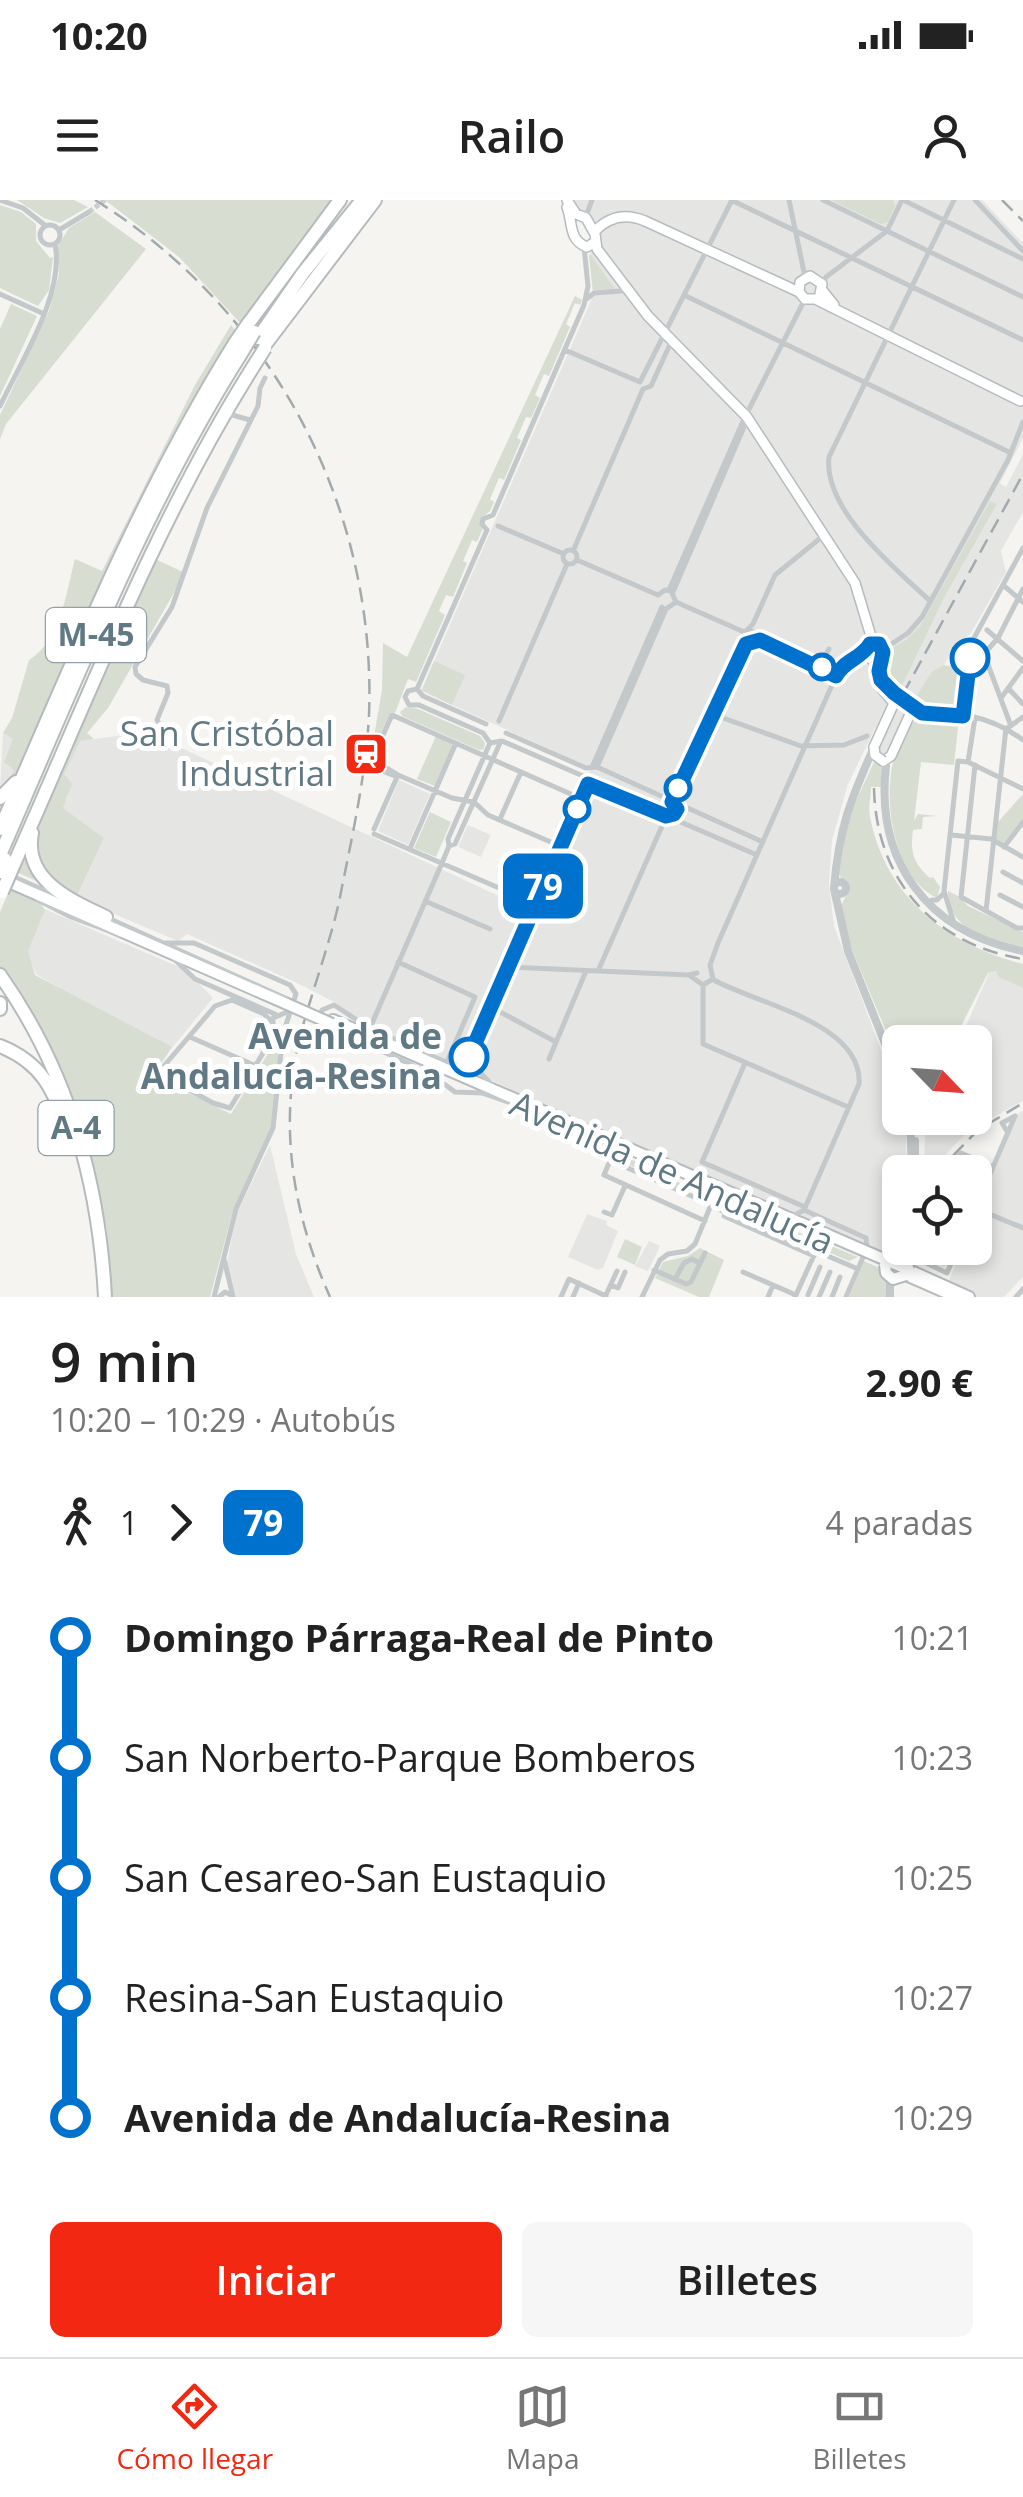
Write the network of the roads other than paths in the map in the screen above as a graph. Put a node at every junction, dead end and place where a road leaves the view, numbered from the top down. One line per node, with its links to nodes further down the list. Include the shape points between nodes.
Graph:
1 (0, 200): 18 (street)
2 (340, 200): 45 (highway)
3 (352, 200): 45 (highway, via 296,270)
4 (362, 200): 45 (highway)
5 (375, 200): 45 (highway, via 289,311)
6 (565, 200): 20 (main road)
7 (732, 200): 17 (street); 27 (street)
8 (789, 200): 15 (street)
9 (823, 200): 19 (street)
10 (903, 200): 16 (street); 21 (street)
11 (954, 200): 16 (street)
12 (977, 200): 24 (street); 29 (street)
13 (592, 202): 20 (street)
14 (89, 212): 22 (street)
15 (792, 217): 17 (street); 23 (street)
16 (944, 220): 28 (street); 31 (street)
17 (784, 225): 23 (street)
18 (46, 226): 22 (street); 26 (street, via 41,239)
19 (879, 227): 21 (street); 25 (street)
20 (585, 228): 27 (main road, via 635,216); 42 (street); 47 (main road)
21 (889, 228): 25 (street); 31 (street)
22 (59, 230): 26 (street)
23 (796, 230): 32 (street); 36 (street)
24 (1009, 235): 28 (street); 29 (street)
25 (876, 240): 30 (street)
26 (55, 244): 43 (street, via 56,277)
27 (709, 248): 36 (main road); 39 (street)
28 (1002, 248): 33 (street)
29 (1023, 249)
30 (862, 250): 32 (street); 34 (street)
31 (929, 252): 35 (street); 40 (street)
32 (852, 258): 34 (street); 36 (street)
33 (1023, 259)
34 (863, 263): 35 (street)
35 (912, 287): 44 (street); 46 (street)
36 (810, 289): 44 (main road); 48 (street)
37 (621, 292): 42 (street, via 591,294)
38 (2, 294): 41 (street); 43 (street)
39 (686, 296): 47 (street); 48 (street)
40 (1023, 297)
41 (0, 303)
42 (584, 305): 49 (street)
43 (42, 314): 57 (street)
44 (889, 334): 54 (street); 56 (main road)
45 (258, 338): 50 (highway, bridge); 50 (highway, bridge)
46 (1023, 340)
47 (666, 341): 52 (street); 53 (street); 60 (main road)
48 (783, 342): 54 (street); 60 (street)
49 (565, 350): 52 (street); 64 (street)
50 (245, 356): 61 (highway); 72 (highway, via 169,456); 119 (highway)
51 (265, 378): 59 (street)
52 (641, 380): 53 (street); 55 (street)
53 (651, 382): 55 (street)
54 (865, 382): 63 (street); 79 (street, via 828,457 834,489 840,508)
55 (643, 390): 68 (street)
56 (1022, 398)
57 (0, 406)
58 (230, 414): 59 (street)
59 (250, 420): 117 (street, via 207,508 172,607 136,667 144,680 167,686 156,720)
60 (746, 420): 67 (main road); 76 (street)
61 (203, 422): 72 (highway, via 185,440); 82 (highway, M-45); 157 (highway, M-45, via 132,552)
62 (1023, 422): 63 (street)
63 (1012, 453): 79 (street)
64 (493, 514): 65 (street); 66 (street, via 483,519)
65 (498, 526): 66 (street); 70 (street)
66 (487, 530): 98 (street)
67 (823, 536): 85 (street, via 775,576); 88 (main road, via 860,594)
68 (573, 550): 70 (street); 71 (street)
69 (1022, 552): 74 (street)
70 (564, 554): 73 (street)
71 (577, 560): 73 (street); 77 (street)
72 (116, 564): 83 (highway)
73 (567, 564): 110 (street)
74 (1002, 585): 78 (street); 89 (street)
75 (1023, 589): 78 (street)
76 (671, 591): 77 (street); 80 (street)
77 (658, 595): 81 (street)
78 (1021, 600): 86 (street)
79 (930, 601): 88 (street, via 916,625)
80 (676, 602): 81 (street); 85 (street)
81 (664, 608): 128 (street)
82 (112, 617): 119 (highway); 157 (highway, M-45)
83 (89, 626): 136 (highway, via 22,772); 144 (highway)
84 (986, 630): 86 (street)
85 (748, 636): 92 (street); 105 (street)
86 (998, 638): 90 (street); 91 (street)
87 (829, 649): 92 (street)
88 (874, 651): 93 (street); 101 (main road, bridge, via 881,680)
89 (970, 652): 90 (street); 106 (street)
90 (984, 654): 100 (street)
91 (1023, 665): 96 (street)
92 (819, 666): 94 (street)
93 (842, 666): 94 (street); 95 (street)
94 (828, 670): 95 (street)
95 (836, 676): 122 (street)
96 (1020, 679): 97 (street)
97 (1008, 688): 100 (street); 102 (street)
98 (416, 689): 99 (street); 103 (street, via 405,697)
99 (423, 696): 103 (street); 111 (street)
100 (1000, 699): 112 (street)
101 (902, 702): 104 (street, bridge); 109 (main road, bridge); 123 (main road)
102 (1023, 704)
103 (419, 705): 114 (street)
104 (922, 713): 106 (street); 109 (street)
105 (712, 714): 122 (street); 140 (street)
106 (963, 716): 108 (street)
107 (1023, 716): 112 (street)
108 (975, 718): 112 (street); 127 (street)
109 (911, 719): 125 (main road)
110 (499, 722): 111 (street); 113 (street)
111 (486, 724): 114 (street)
112 (1009, 727): 116 (street); 132 (street)
113 (506, 732): 118 (street); 128 (street)
114 (483, 733): 120 (street)
115 (868, 736): 122 (street, via 844,745)
116 (1023, 740)
117 (168, 741)
118 (501, 742): 120 (street); 126 (street); 131 (street)
119 (68, 743): 157 (highway); 166 (highway, via 35,823 33,858 56,891)
120 (490, 743): 124 (street)
121 (456, 744): 124 (street); 130 (street, via 392,715 370,762); 135 (street)
122 (805, 746): 148 (street)
123 (874, 747): 125 (main road, bridge); 159 (street, bridge, via 844,815)
124 (484, 756): 126 (street); 137 (street)
125 (884, 759): 159 (street, bridge, via 869,763 846,816); 163 (street, via 885,821 894,854 917,890)
126 (492, 760): 129 (street); 139 (street)
127 (971, 764): 132 (street); 145 (street, via 958,761); 146 (street)
128 (594, 768): 131 (street); 133 (street, via 600,779); 140 (street)
129 (521, 772): 138 (street); 142 (street)
130 (398, 775): 135 (street); 155 (street, via 374,832)
131 (582, 776): 133 (street)
132 (1000, 778): 134 (street); 147 (street)
133 (591, 784): 138 (street); 141 (street)
134 (1022, 788)
135 (435, 791): 137 (street); 149 (street)
136 (0, 798)
137 (466, 798): 139 (street); 150 (street)
138 (582, 799): 151 (street)
139 (474, 802): 142 (street); 150 (street)
140 (672, 802): 141 (street, via 662,807); 141 (street, via 676,812); 148 (street)
141 (666, 816): 153 (street); 179 (street)
142 (500, 820): 151 (street)
143 (1023, 822): 152 (street)
144 (0, 829)
145 (950, 835): 146 (street); 163 (street)
146 (967, 837): 147 (street); 165 (street, via 961,898)
147 (993, 840): 152 (street); 165 (street)
148 (763, 842): 153 (street)
149 (411, 846)
150 (449, 846): 155 (street)
151 (560, 846): 176 (street)
152 (1004, 847): 154 (street)
153 (757, 855): 177 (street)
154 (1023, 857)
155 (442, 863): 160 (street); 162 (street)
156 (1002, 872): 158 (street)
157 (3, 875): 166 (street); 169 (street, via 71,918); 170 (main road, Avenida de Andalucía); 188 (main road, Avenida de Andalucía)
158 (1023, 883)
159 (839, 888): 194 (street, bridge, via 848,951)
160 (506, 891)
161 (1000, 895): 164 (street)
162 (425, 900): 167 (street); 175 (street)
163 (939, 902): 173 (street, via 978,938)
164 (1023, 907)
165 (986, 911): 168 (street)
166 (106, 916): 172 (street)
167 (490, 929)
168 (1022, 929)
169 (121, 935): 170 (street); 172 (street)
170 (134, 938): 172 (main road, Avenida de Andalucía)
171 (194, 943): 172 (street); 174 (street, via 188,950); 188 (street, via 290,985 296,994)
172 (163, 949): 174 (street); 181 (street); 184 (main road, Avenida de Andalucía)
173 (1023, 951)
174 (205, 960): 188 (street)
175 (398, 962): 193 (street); 201 (street, via 475,996)
176 (508, 967): 178 (street); 190 (street)
177 (708, 968): 182 (street); 185 (street)
178 (586, 971): 179 (street); 196 (street)
179 (598, 971): 182 (street)
180 (0, 975): 249 (highway, A-4, via 42,1044 74,1121 98,1216)
181 (192, 976): 184 (street, via 196,968); 186 (street)
182 (694, 976): 185 (street)
183 (0, 985): 208 (highway, A-4, via 48,1070)
184 (242, 985): 188 (main road, Avenida de Andalucía)
185 (709, 985): 199 (street, via 703,1044); 205 (street, via 841,1040 860,1070)
186 (213, 987): 187 (street); 189 (street); 192 (street)
187 (232, 1000): 189 (street); 192 (street)
188 (289, 1004): 191 (main road, Avenida de Andalucía, bridge); 192 (street)
189 (215, 1006): 195 (street)
190 (491, 1007): 196 (street); 202 (street)
191 (332, 1022): 201 (main road, Avenida de Andalucía); 204 (main road, Avenida de Andalucía)
192 (280, 1024): 200 (street); 224 (street, via 273,1128 236,1209)
193 (370, 1028): 201 (street, Avenida de Andalucía); 204 (street, Avenida de Andalucía, via 334,1005 325,1006 316,1021 324,1034 368,1046 442,1079 454,1091)
194 (882, 1033)
195 (190, 1038): 200 (street); 200 (street, via 158,1073 227,1108)
196 (556, 1042): 198 (street)
197 (0, 1046): 208 (highway, via 40,1069)
198 (550, 1059)
199 (745, 1063): 205 (street); 214 (street, via 700,1165)
200 (256, 1066)
201 (447, 1066): 202 (street, Avenida de Andalucía); 203 (street, Avenida de Andalucía, via 478,1080); 206 (main road, Avenida de Andalucía)
202 (466, 1066): 203 (street, Avenida de Andalucía)
203 (481, 1072): 206 (street, Avenida de Andalucía, via 493,1087)
204 (464, 1088): 213 (main road, Avenida de Andalucía, via 702,1187)
205 (848, 1107): 214 (street)
206 (542, 1110): 217 (main road, Avenida de Andalucía)
207 (1015, 1116): 209 (street)
208 (79, 1158): 249 (highway, A-4)
209 (993, 1167)
210 (625, 1186): 211 (street, via 605,1178 612,1161); 212 (street); 215 (street, via 612,1215)
211 (670, 1187): 212 (street); 213 (street)
212 (663, 1202): 218 (street)
213 (716, 1203): 218 (street); 221 (main road, Avenida de Andalucía); 223 (street, via 724,1213)
214 (805, 1209): 217 (street); 220 (street, via 807,1222); 233 (street, via 863,1235 867,1248)
215 (604, 1212)
216 (992, 1215): 219 (street)
217 (788, 1218): 220 (main road, Avenida de Andalucía)
218 (705, 1221): 234 (street, via 690,1250 663,1257)
219 (1023, 1228)
220 (833, 1237): 221 (main road, Avenida de Andalucía)
221 (848, 1247): 225 (main road, Avenida de Andalucía, bridge)
222 (705, 1253): 226 (street)
223 (815, 1253): 233 (street); 243 (street)
224 (224, 1256): 244 (street); 250 (street)
225 (882, 1259)
226 (700, 1264): 239 (street, via 688,1260); 239 (street, via 692,1282)
227 (898, 1265): 255 (street)
228 (900, 1265): 256 (main road, Avenida de Andalucía)
229 (900, 1265): 257 (main road, Avenida de Andalucía)
230 (929, 1265): 231 (street, via 947,1273)
231 (951, 1265)
232 (820, 1267): 248 (street)
233 (858, 1268): 254 (street)
234 (654, 1270): 239 (street); 252 (street)
235 (621, 1272): 246 (street, via 618,1288 611,1284)
236 (743, 1272): 241 (street)
237 (830, 1272): 248 (street)
238 (840, 1277): 253 (street)
239 (675, 1280)
240 (578, 1284): 245 (street); 246 (street); 251 (street, via 569,1279)
241 (772, 1285): 243 (street); 247 (street)
242 (1023, 1289): 258 (street)
243 (796, 1294): 248 (street)
244 (217, 1296): 250 (street)
245 (575, 1296)
246 (606, 1296)
247 (771, 1296)
248 (813, 1296)
249 (102, 1297)
250 (233, 1297)
251 (561, 1297)
252 (642, 1297)
253 (832, 1297)
254 (846, 1297)
255 (892, 1297)
256 (956, 1297)
257 (970, 1297)
258 (1017, 1297)

